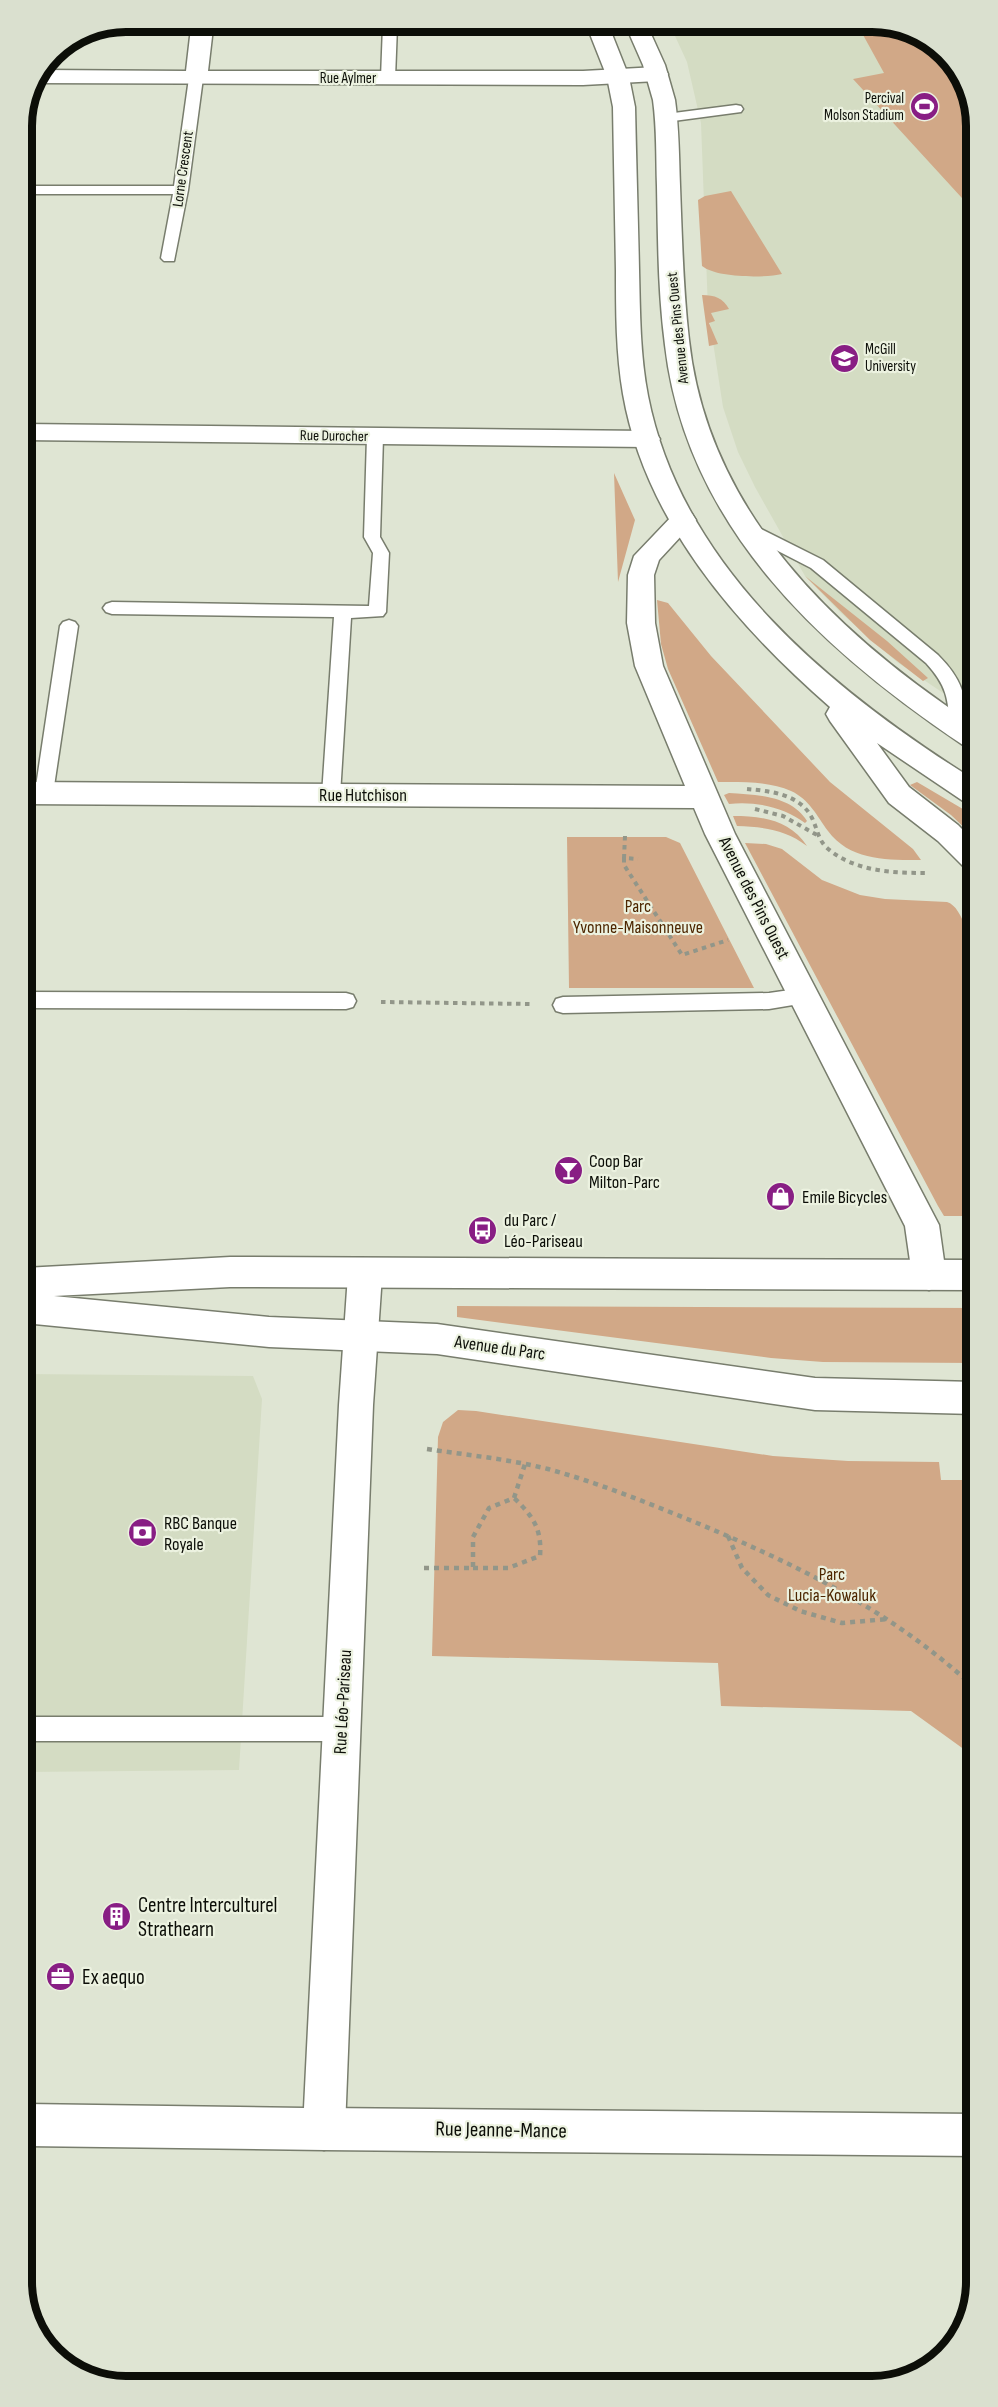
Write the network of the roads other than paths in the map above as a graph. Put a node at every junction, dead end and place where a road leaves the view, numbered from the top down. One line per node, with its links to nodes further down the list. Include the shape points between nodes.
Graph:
1 (202, 32): 8 (main road)
2 (390, 32): 9 (lane)
3 (600, 32): 7 (main road)
4 (639, 32): 5 (main road, Avenue des Pins Ouest)
5 (657, 74): 7 (main road, Rue Aylmer); 11 (main road, Avenue des Pins Ouest)
6 (45, 77): 8 (main road, Rue Aylmer)
7 (618, 77): 9 (main road, Rue Aylmer); 17 (main road, via 624,117 628,342 636,400)
8 (196, 78): 9 (main road, Rue Aylmer); 13 (lane, Lorne Crescent)
9 (388, 78)
10 (736, 109): 11 (lane)
11 (666, 118): 19 (main road, Avenue des Pins Ouest, via 673,302 681,372 705,456)
12 (32, 190): 13 (lane)
13 (181, 190): 14 (lane, Lorne Crescent)
14 (169, 258)
15 (32, 432): 16 (main road, Rue Durocher)
16 (375, 437): 17 (main road, Rue Durocher); 21 (lane, via 372,537 381,553 377,612)
17 (647, 439): 18 (main road)
18 (683, 520): 23 (main road, via 706,559 740,602); 28 (main road, Avenue des Pins Ouest, via 652,550 643,566 641,623 649,666)
19 (743, 526): 24 (main road, Avenue des Pins Ouest, via 784,581 827,625 868,662); 24 (lane, via 817,564 932,659 956,689)
20 (112, 608): 21 (lane)
21 (343, 611): 27 (lane)
22 (69, 626): 26 (lane)
23 (812, 676): 25 (main road, via 879,731); 29 (main road, via 899,795)
24 (966, 733)
25 (966, 788)
26 (33, 793): 27 (main road, Rue Hutchison)
27 (331, 795): 28 (main road, Rue Hutchison)
28 (704, 797): 30 (main road, Avenue des Pins Ouest)
29 (966, 851)
30 (804, 996): 33 (lane, via 769,1001); 35 (main road, Avenue des Pins Ouest, via 922,1225)
31 (32, 1000): 32 (lane)
32 (346, 1001)
33 (563, 1005)
34 (365, 1275): 35 (main road); 37 (main road, via 230,1272); 39 (main road, Rue Léo-Pariseau)
35 (929, 1275): 36 (main road)
36 (966, 1275)
37 (32, 1283)
38 (32, 1309): 39 (main road, Avenue du Parc, via 268,1332)
39 (361, 1336): 40 (main road, Avenue du Parc, via 437,1339 787,1391); 42 (main road, Rue Léo-Pariseau)
40 (966, 1398)
41 (32, 1729): 42 (lane)
42 (341, 1729): 44 (main road, Rue Léo-Pariseau)
43 (32, 2126): 44 (main road, Rue Jeanne-Mance)
44 (324, 2129): 45 (main road, Rue Jeanne-Mance)
45 (966, 2135)

